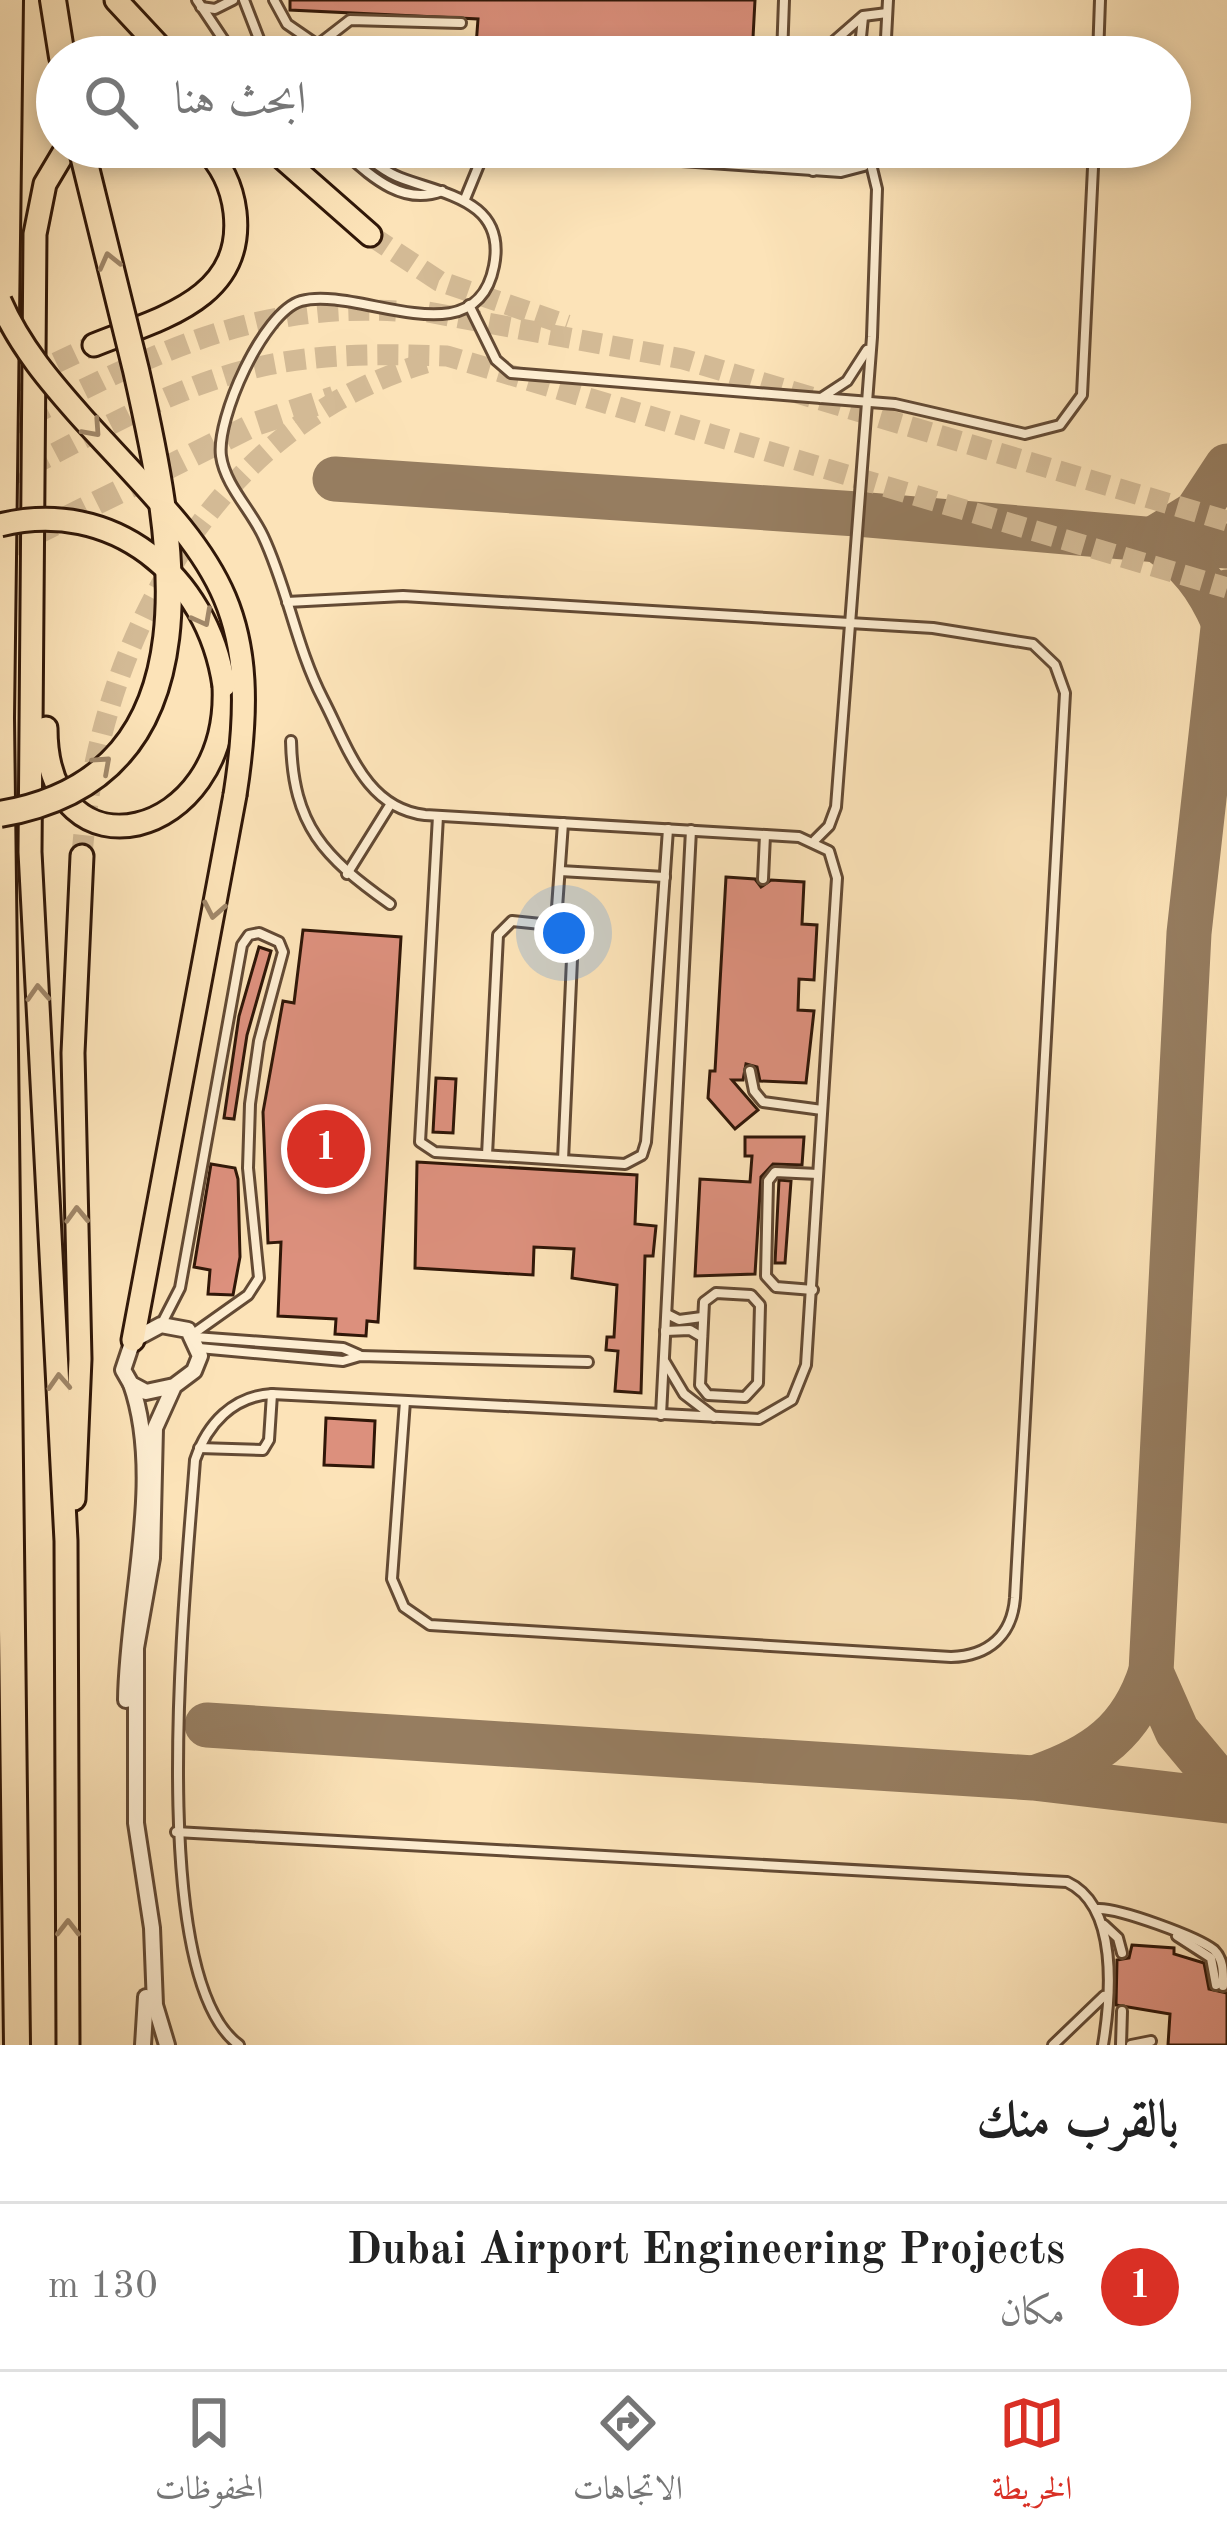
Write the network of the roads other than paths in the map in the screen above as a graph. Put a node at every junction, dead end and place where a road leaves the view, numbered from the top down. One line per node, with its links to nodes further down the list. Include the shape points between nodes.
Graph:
1 (10, 0): 97 (highway, via 1,718)
2 (53, 0): 14 (highway)
3 (116, 0): 15 (main road)
4 (233, 0): 10 (lane, via 215,9)
5 (244, 0): 17 (lane)
6 (274, 0): 18 (lane, via 282,19)
7 (784, 0): 20 (lane)
8 (888, 0): 11 (lane)
9 (1100, 0): 24 (lane)
10 (199, 3): 16 (lane)
11 (887, 13): 12 (lane); 23 (lane)
12 (863, 16): 21 (lane); 22 (lane)
13 (461, 23): 19 (lane, via 350,20)
14 (59, 36)
15 (149, 36)
16 (221, 36)
17 (258, 36)
18 (307, 36)
19 (329, 36)
20 (783, 36)
21 (840, 36)
22 (862, 36)
23 (886, 36)
24 (1099, 36)
25 (55, 168): 49 (main road, via 35,234)
26 (86, 168): 52 (highway, one-way to 26, bridge, via 56,798 118,751 151,703 170,627 156,457)
27 (218, 168): 43 (main road, via 234,202 233,248 212,288 180,312)
28 (294, 168): 39 (main road)
29 (367, 168): 37 (lane, via 400,192)
30 (386, 168): 37 (lane)
31 (477, 168): 38 (lane)
32 (772, 168): 36 (lane)
33 (856, 168): 36 (lane)
34 (873, 168): 42 (lane)
35 (1093, 168): 45 (lane, via 1084,376 1073,412 1043,433 1025,434)
36 (813, 171)
37 (444, 191): 38 (lane)
38 (465, 199): 41 (lane, via 486,221 495,252 489,283)
39 (370, 235)
40 (0, 301): 77 (main road, one-way to 77, bridge, via 37,365 188,533 221,588 243,653 247,695 235,795)
41 (469, 305): 44 (lane, via 496,360 512,373); 47 (lane, via 431,316 313,298 285,308 264,328 221,451)
42 (872, 337): 44 (lane, via 858,368); 45 (lane)
43 (94, 345)
44 (819, 400): 45 (lane)
45 (867, 402): 48 (lane)
46 (0, 525): 49 (main road, one-way to 49, bridge, via 74,520 115,533 154,555 200,610 224,686 222,728 206,775 179,806 129,826 94,819 64,799 49,767 45,693)
47 (286, 602): 48 (lane, via 403,596); 51 (lane, via 314,681 364,778)
48 (848, 621): 58 (lane, via 836,807); 84 (lane, via 1019,639 1045,653 1066,693 1007,1629 983,1652 952,1657 430,1624 404,1607 392,1579)
49 (34, 671): 88 (main road, one-way to 49, via 30,853)
50 (291, 741): 61 (lane, via 309,828)
51 (390, 805): 53 (lane); 61 (lane)
52 (0, 814)
53 (438, 816): 54 (lane); 68 (lane, via 420,1142 435,1153)
54 (563, 824): 55 (lane); 60 (lane)
55 (668, 829): 56 (lane); 62 (lane)
56 (691, 830): 57 (lane); 72 (lane)
57 (765, 835): 58 (lane); 63 (lane)
58 (815, 840): 67 (lane, via 834,860 837,878)
59 (82, 856): 88 (main road, one-way to 59, via 80,1425 73,1053)
60 (560, 871): 62 (lane); 65 (lane)
61 (347, 874): 64 (lane)
62 (665, 877): 69 (lane, via 645,1149 625,1164)
63 (763, 879)
64 (390, 904)
65 (556, 922): 68 (lane, via 512,921 498,934); 69 (lane, via 574,937)
66 (750, 1071): 67 (lane, via 754,1091 769,1105)
67 (822, 1110): 70 (lane)
68 (487, 1155): 69 (lane)
69 (563, 1160)
70 (818, 1174): 71 (lane); 71 (lane, via 775,1172 768,1181 766,1276 776,1287)
71 (813, 1291): 86 (lane, via 805,1374 792,1400 759,1419)
72 (666, 1313): 73 (lane, via 691,1322); 75 (lane)
73 (703, 1316): 76 (lane); 76 (lane, via 712,1294 758,1300 753,1394 701,1389)
74 (161, 1325): 77 (street); 78 (street, via 177,1325); 78 (lane, via 180,1288 242,946 259,933 283,952 250,1104 259,1278)
75 (665, 1331): 76 (lane); 79 (lane)
76 (702, 1337)
77 (133, 1340): 81 (street, via 123,1362)
78 (196, 1340): 80 (lane, via 334,1361); 82 (street, via 194,1371)
79 (664, 1360): 85 (lane); 86 (lane, via 684,1394)
80 (588, 1362)
81 (131, 1384): 82 (street, via 154,1393); 99 (street, via 141,1419 142,1541 128,1627 126,1788 146,1963)
82 (174, 1386): 100 (street, via 152,1444 153,1545 137,1631 134,1788 154,2005)
83 (272, 1394): 84 (lane); 87 (lane, via 229,1409); 87 (lane, via 263,1450)
84 (405, 1401): 85 (lane)
85 (661, 1414): 86 (lane)
86 (715, 1418)
87 (199, 1448): 89 (lane)
88 (66, 1541): 98 (main road, one-way to 88)
89 (176, 1832): 90 (lane, via 1053,1880 1080,1888); 101 (lane, via 204,1997)
90 (1098, 1909): 91 (lane); 93 (lane, via 1216,1952)
91 (1103, 1924): 92 (lane); 94 (lane)
92 (1122, 1953)
93 (1219, 1985)
94 (1105, 1995): 102 (lane); 103 (lane)
95 (1122, 2011): 104 (lane)
96 (1151, 2041): 105 (lane)
97 (17, 2045)
98 (68, 2045)
99 (143, 2045)
100 (166, 2045)
101 (238, 2045)
102 (1053, 2045)
103 (1103, 2045)
104 (1121, 2045)
105 (1131, 2045)

